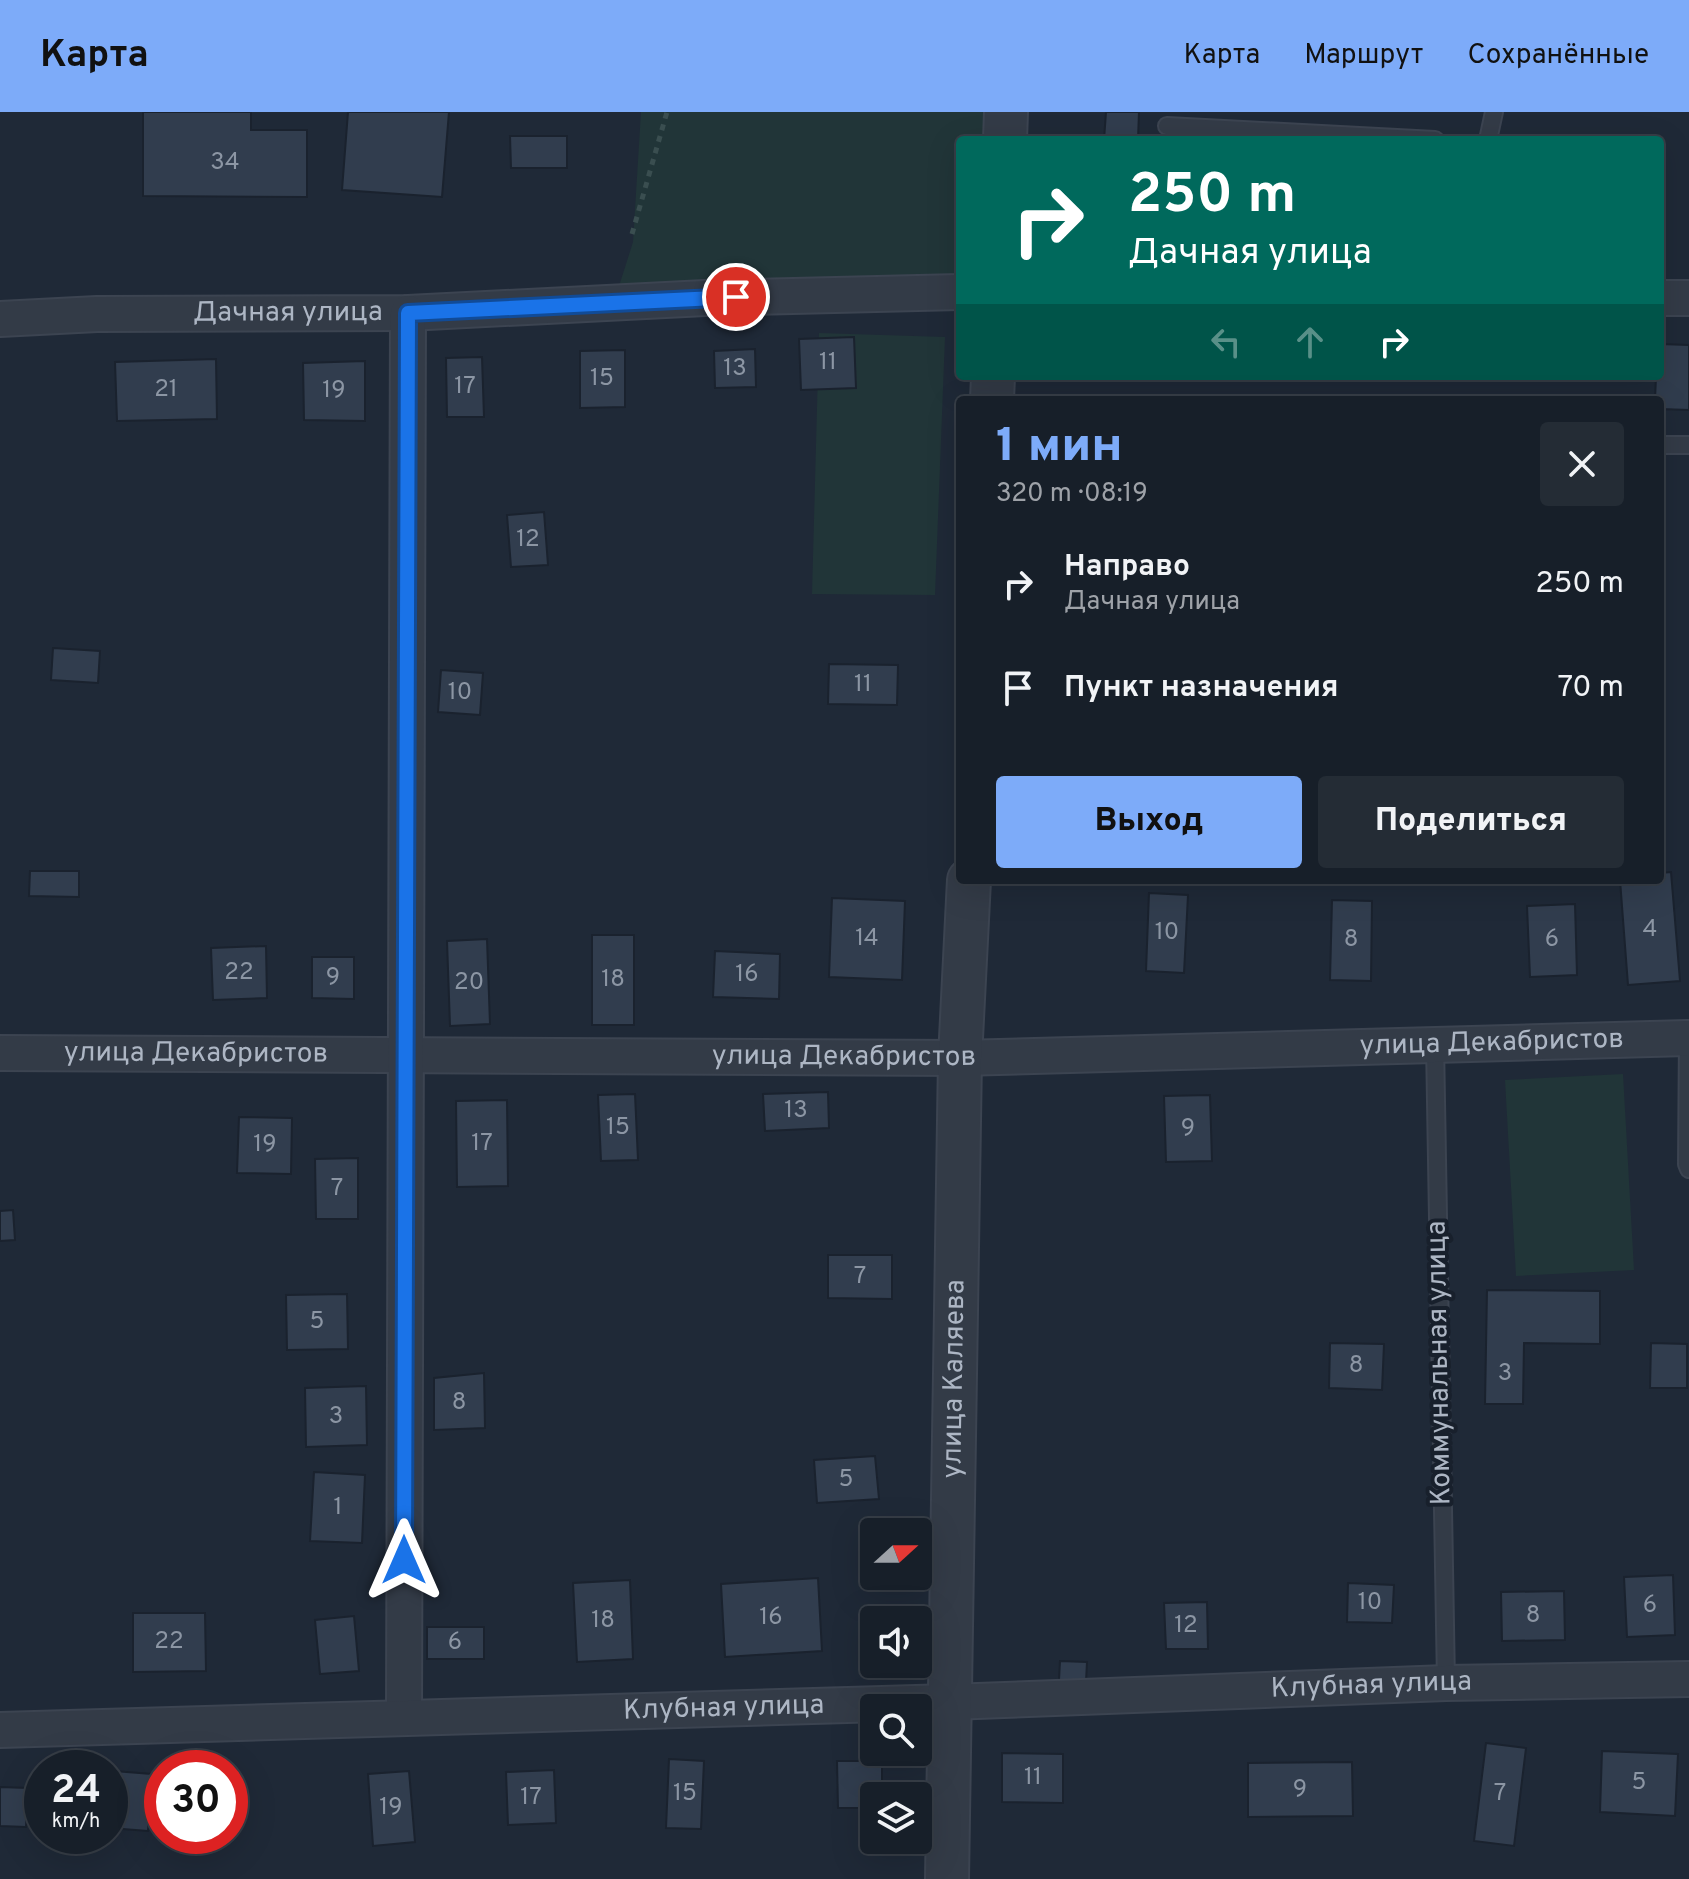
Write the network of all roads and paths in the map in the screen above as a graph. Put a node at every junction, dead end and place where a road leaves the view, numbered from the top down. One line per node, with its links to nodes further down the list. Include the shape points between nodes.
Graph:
1 (667, 112): 8 (path)
2 (1006, 112): 5 (street)
3 (1494, 112): 7 (lane)
4 (1167, 126): 6 (lane)
5 (1005, 136)
6 (1358, 136)
7 (1489, 136)
8 (632, 234)
9 (956, 292): 12 (street, Дачная улица)
10 (1664, 298): 11 (street)
11 (1689, 298)
12 (408, 313): 13 (street, Дачная улица); 20 (street)
13 (0, 319)
14 (1664, 445): 15 (lane)
15 (1689, 445)
16 (969, 884): 21 (street, улица Каляева)
17 (1688, 1036): 18 (street, улица Декабристов); 22 (lane)
18 (1435, 1043): 21 (street, улица Декабристов); 24 (lane, Коммунальная улица)
19 (0, 1053): 20 (street, улица Декабристов)
20 (405, 1054): 21 (street, улица Декабристов); 26 (street)
21 (960, 1058): 25 (street, улица Каляева)
22 (1689, 1169)
23 (1689, 1679): 24 (street, Клубная улица)
24 (1446, 1683): 25 (street, Клубная улица)
25 (950, 1702): 26 (street, Клубная улица); 28 (street, улица Каляева)
26 (404, 1718): 27 (street, Клубная улица)
27 (0, 1730)
28 (947, 1879)

